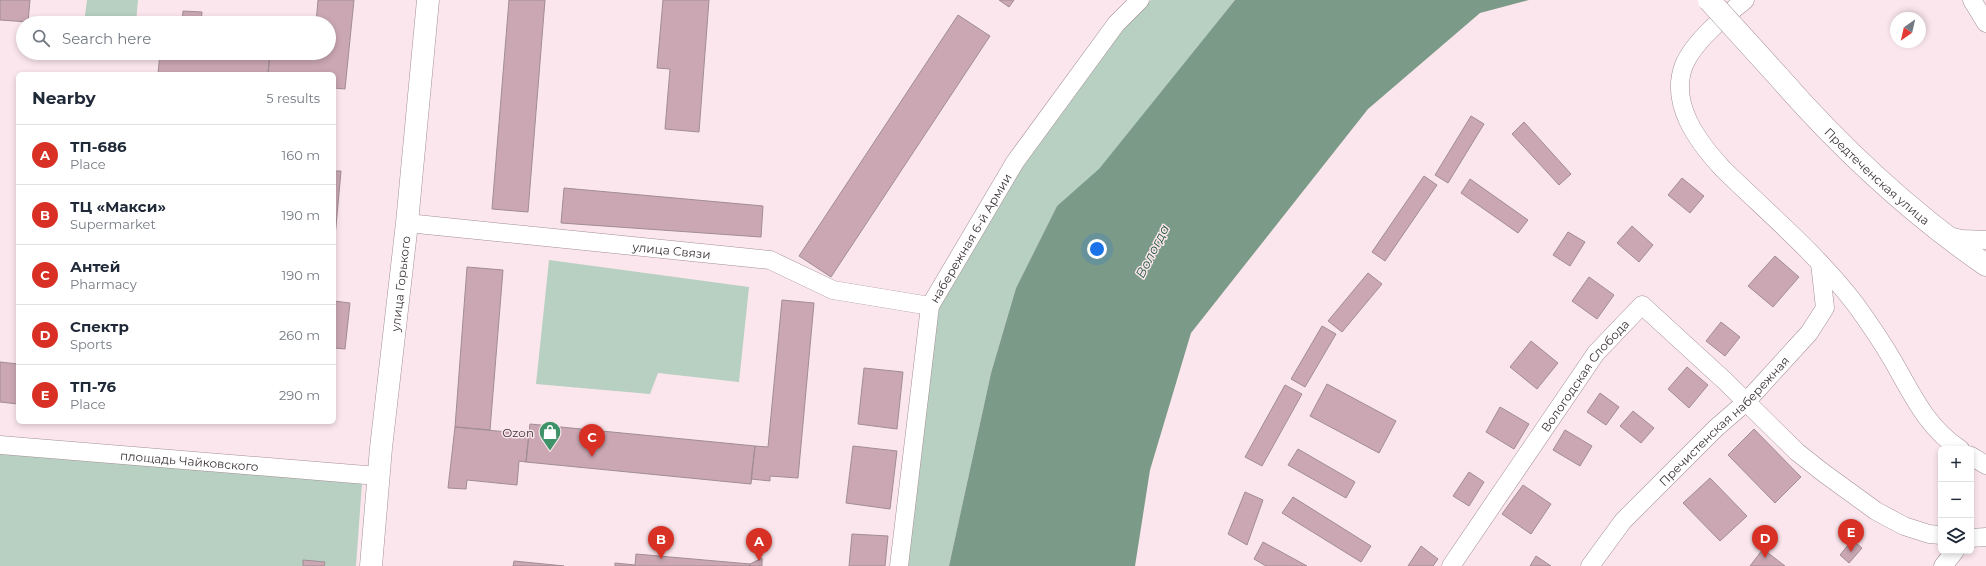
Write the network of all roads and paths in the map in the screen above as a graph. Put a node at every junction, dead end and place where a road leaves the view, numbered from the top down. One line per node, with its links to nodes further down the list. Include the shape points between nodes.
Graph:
1 (428, 0): 7 (street, улица Горького)
2 (1140, 0): 12 (street, набережная 6-й Армии, via 1116,24 1016,162)
3 (1709, 0): 8 (street, Предтеченская улица, bridge, via 1832,135 1904,203)
4 (1745, 0): 10 (street, via 1694,49 1684,65 1680,84 1685,114 1708,153)
5 (1972, 0): 6 (street)
6 (1986, 23)
7 (407, 224): 12 (street, улица Связи, via 770,260 833,290); 18 (street, улица Горького)
8 (1948, 236): 9 (street); 11 (street, Предтеченская улица)
9 (1986, 240)
10 (1820, 263): 13 (street, Пречистенская набережная, via 1825,308 1809,333); 15 (street, via 1856,305 1924,416)
11 (1986, 265)
12 (930, 306): 24 (street, набережная 6-й Армии)
13 (1746, 402): 19 (street, via 1797,452 1876,511 1904,526); 25 (street, Вологодская Слобода, via 1642,305 1596,353); 26 (street, Пречистенская набережная, via 1716,428 1623,521)
14 (0, 444): 18 (street, площадь Чайковского)
15 (1955, 446)
16 (1974, 458): 17 (street)
17 (1986, 465)
18 (378, 476): 23 (street, улица Горького)
19 (1938, 534)
20 (1986, 537): 21 (street)
21 (1974, 538)
22 (1953, 554): 27 (street)
23 (371, 566)
24 (899, 566)
25 (1451, 566)
26 (1590, 566)
27 (1944, 566)

